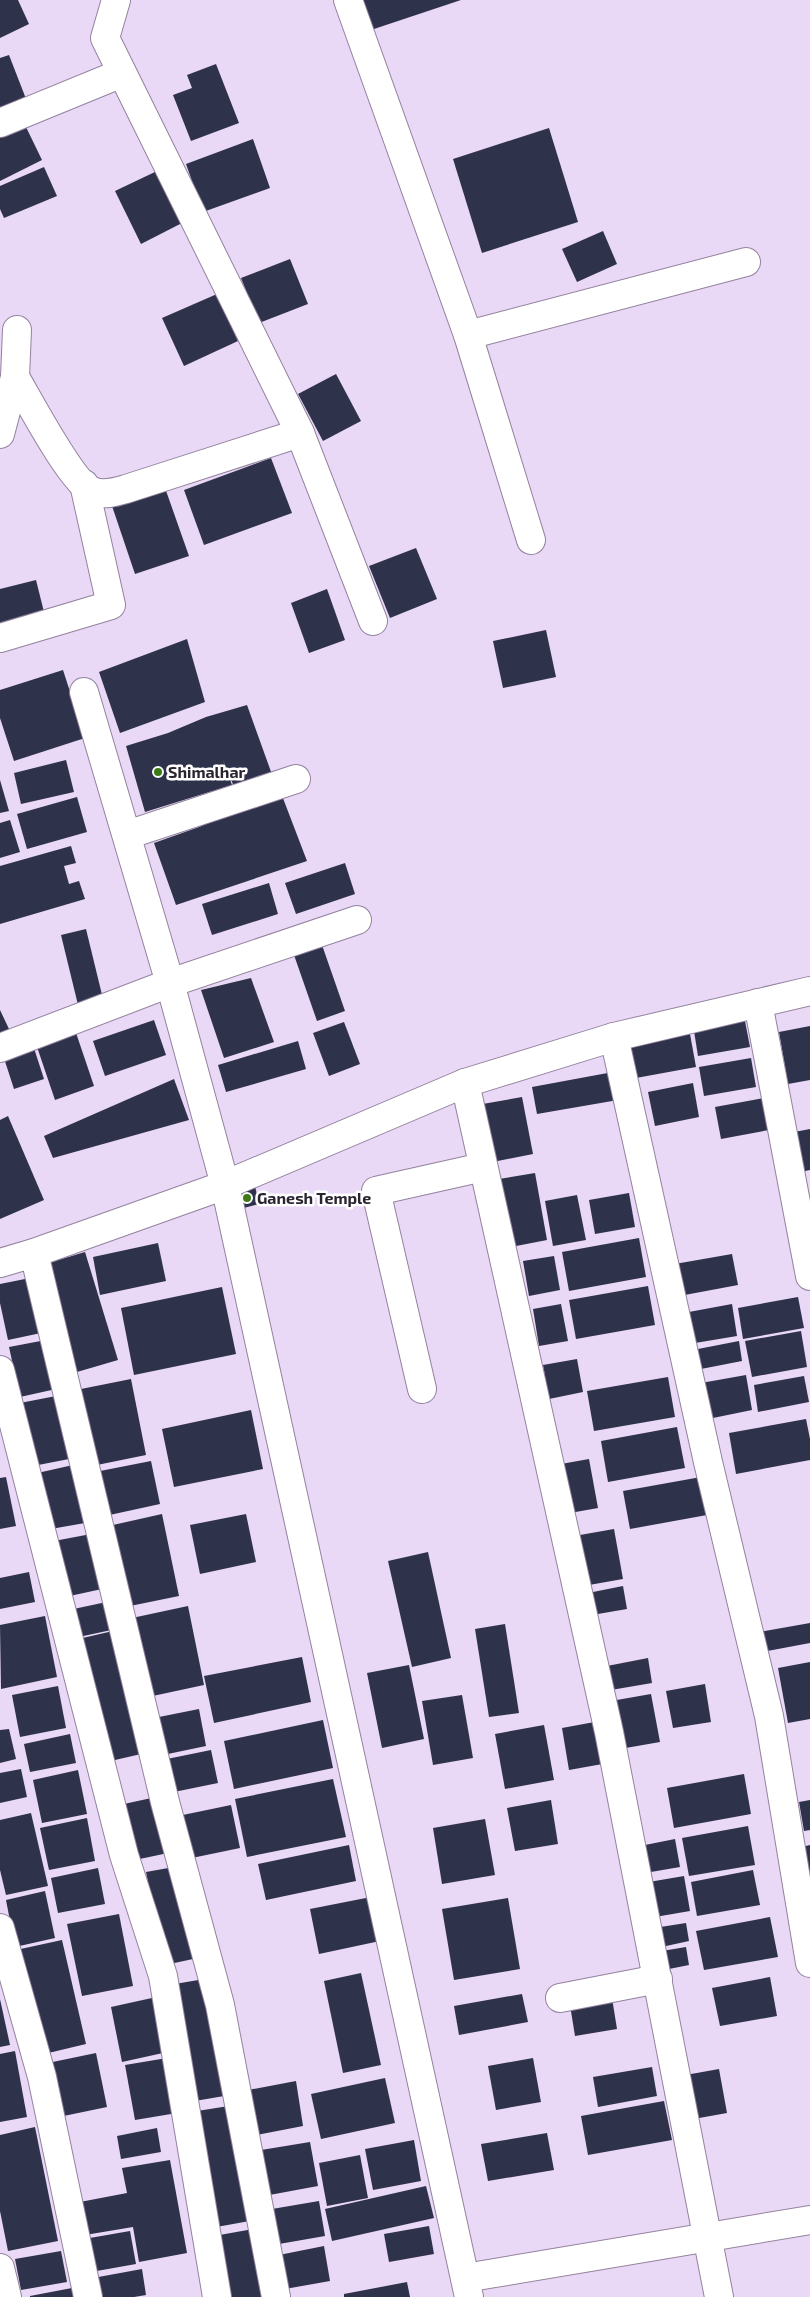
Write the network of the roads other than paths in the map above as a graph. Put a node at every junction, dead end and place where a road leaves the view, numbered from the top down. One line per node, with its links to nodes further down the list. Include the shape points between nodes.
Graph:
1 (116, 0): 3 (street, via 105,38)
2 (348, 0): 7 (street)
3 (122, 73): 4 (street); 9 (street)
4 (0, 123)
5 (746, 262): 7 (street)
6 (6, 330): 8 (street)
7 (468, 335): 12 (street)
8 (14, 377): 10 (street); 11 (street, via 75,476)
9 (300, 433): 11 (street, via 109,494 92,491); 13 (street)
10 (0, 434)
11 (84, 484): 14 (street, via 111,605)
12 (531, 540)
13 (373, 621)
14 (0, 638)
15 (84, 692): 17 (street)
16 (296, 779): 17 (street)
17 (127, 835): 19 (street)
18 (357, 920): 19 (street)
19 (170, 983): 23 (street); 26 (street)
20 (810, 991): 21 (street)
21 (758, 1004): 22 (street); 29 (street)
22 (614, 1037): 24 (street); 33 (street, via 708,1462 769,1716)
23 (0, 1048)
24 (464, 1083): 25 (street); 26 (street)
25 (483, 1166): 31 (street, via 376,1191); 34 (street, via 609,1732)
26 (225, 1185): 27 (street); 39 (street)
27 (34, 1253): 28 (street); 43 (street, via 165,1802 220,2004)
28 (0, 1263)
29 (810, 1276)
30 (0, 1370): 42 (street, via 124,1855 163,1976)
31 (422, 1389)
32 (0, 1928): 41 (street, via 42,2077)
33 (810, 1963)
34 (658, 1979): 35 (street); 37 (street)
35 (560, 1998)
36 (810, 2220): 37 (street)
37 (708, 2237): 39 (street); 44 (street)
38 (0, 2268): 40 (street)
39 (467, 2287)
40 (6, 2297)
41 (88, 2297)
42 (217, 2297)
43 (276, 2297)
44 (719, 2297)

